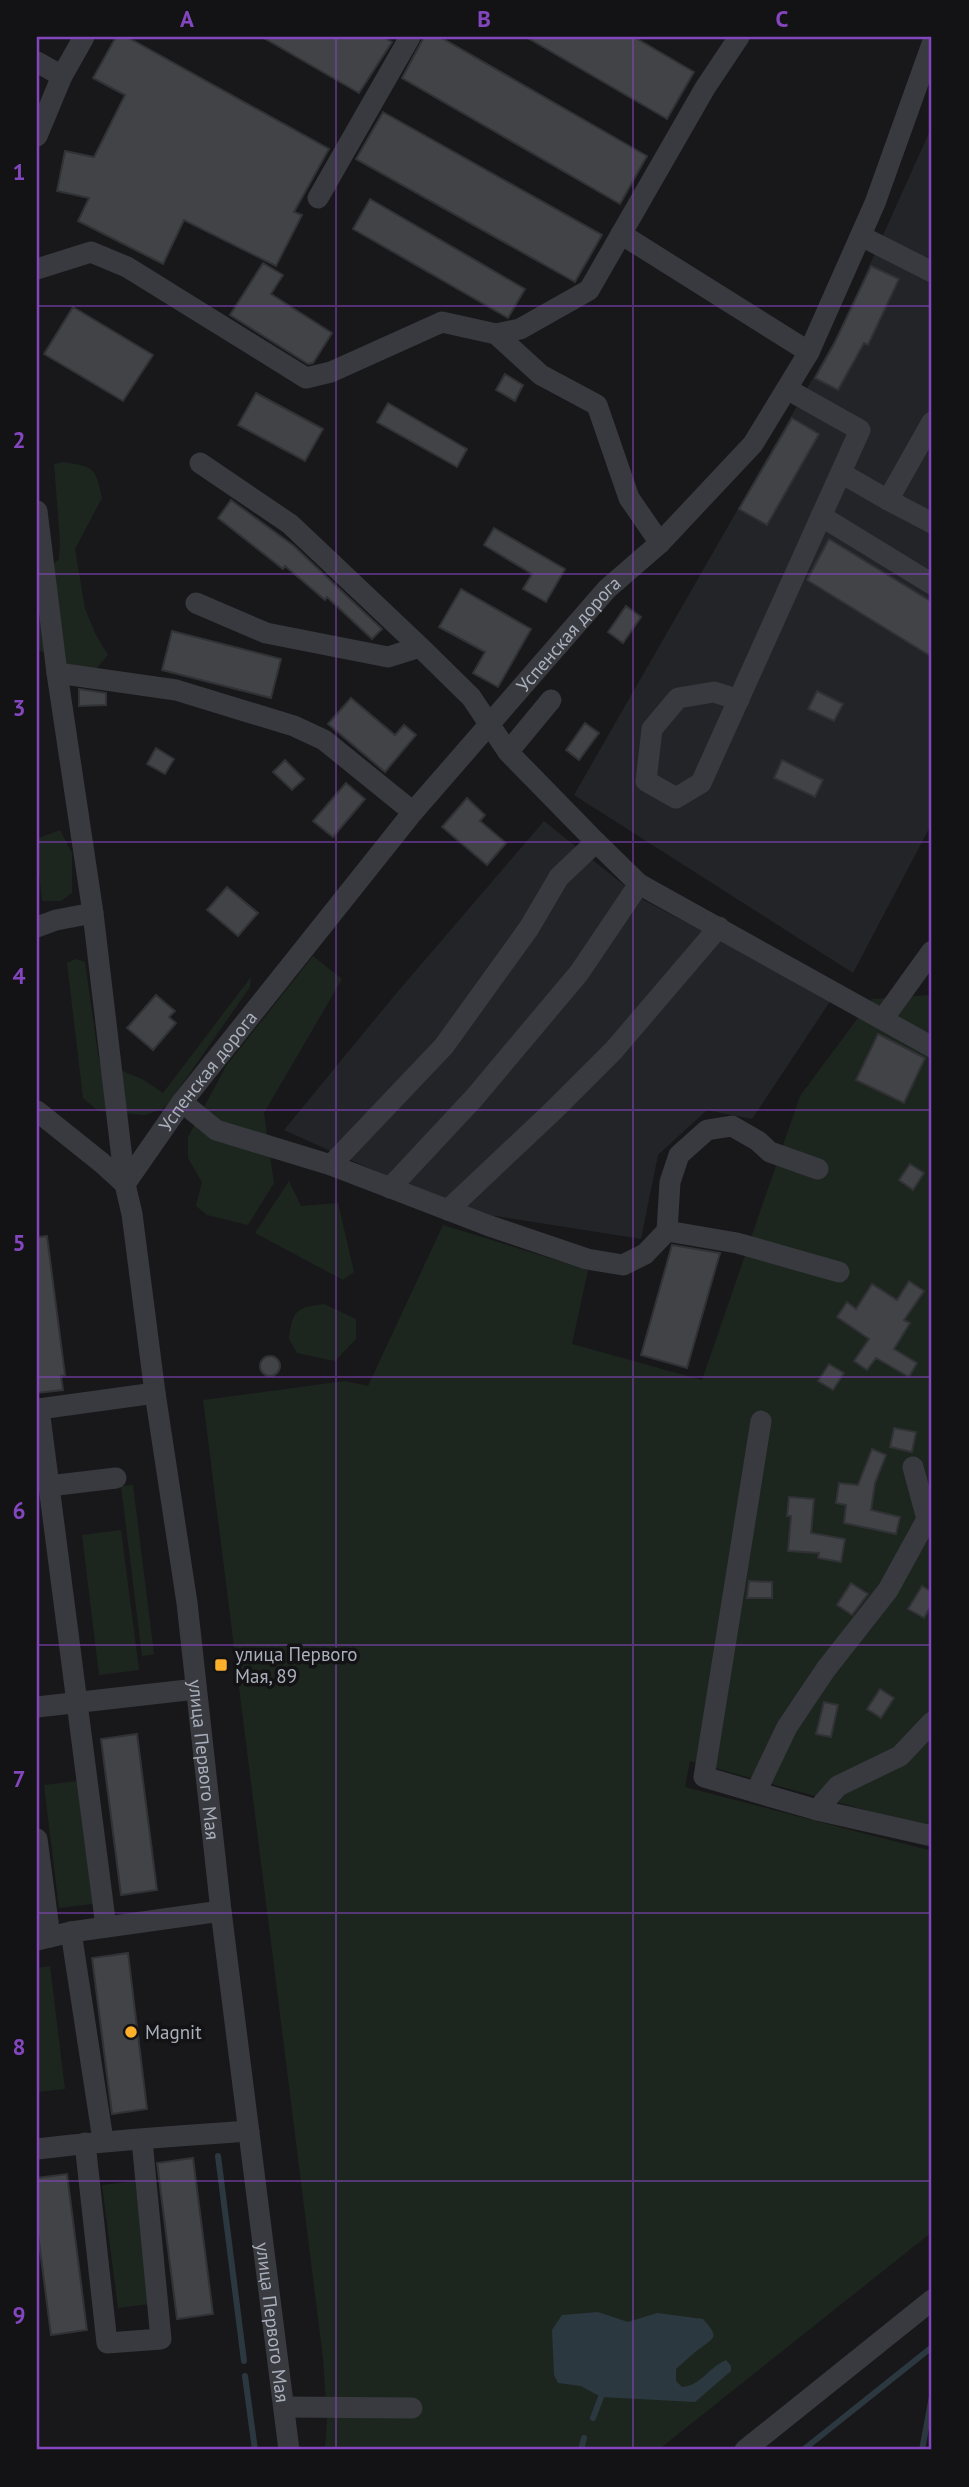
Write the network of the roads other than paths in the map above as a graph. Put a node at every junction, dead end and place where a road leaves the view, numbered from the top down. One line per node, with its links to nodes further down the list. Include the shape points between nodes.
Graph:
1 (84, 37): 6 (street)
2 (410, 37): 8 (street)
3 (739, 37): 9 (street)
4 (932, 44): 10 (street, Успенская дорога)
5 (37, 62): 6 (street)
6 (62, 76): 7 (street)
7 (37, 136)
8 (318, 198)
9 (621, 234): 13 (street, via 589,290 520,329); 14 (street)
10 (861, 236): 12 (street); 14 (street, Успенская дорога)
11 (37, 269): 13 (street, via 90,252 103,257 127,267 306,377 331,372 442,322)
12 (932, 272)
13 (496, 334): 23 (street, via 541,375 597,405 629,498)
14 (809, 352): 15 (street, Успенская дорога)
15 (787, 389): 18 (street, via 860,430); 23 (street, Успенская дорога, via 753,444)
16 (932, 422): 19 (street)
17 (200, 463): 26 (street, via 290,524)
18 (841, 473): 19 (street); 21 (street)
19 (888, 500): 22 (street)
20 (37, 511): 27 (street, улица Первого Мая)
21 (821, 516): 24 (street); 29 (street)
22 (932, 523)
23 (660, 542): 30 (street, Успенская дорога, via 607,589)
24 (932, 584)
25 (196, 603): 26 (street, via 267,633 388,657)
26 (421, 647): 30 (street, via 471,697)
27 (57, 673): 32 (street, via 176,690 294,726 324,740); 35 (street, улица Первого Мая)
28 (551, 700): 31 (street)
29 (739, 700): 29 (street, via 701,783 676,798 646,781 652,729 678,698 714,692)
30 (491, 725): 31 (street); 32 (street, Успенская дорога)
31 (508, 752): 33 (street)
32 (413, 812): 41 (street, Успенская дорога)
33 (596, 842): 34 (street); 43 (street, via 559,877 529,928 444,1046)
34 (639, 884): 37 (street); 46 (street, via 579,973 474,1098)
35 (93, 913): 36 (street); 45 (street, улица Первого Мая)
36 (37, 927)
37 (719, 927): 39 (street); 47 (street, via 614,1050)
38 (932, 951): 39 (street)
39 (883, 1019): 40 (street)
40 (932, 1047)
41 (182, 1102): 43 (street, via 216,1130); 45 (street, Успенская дорога)
42 (39, 1117): 45 (street)
43 (331, 1165): 46 (street)
44 (818, 1169): 48 (street, via 770,1152 732,1126 707,1130 679,1155 670,1182)
45 (125, 1184): 50 (street, улица Первого Мая)
46 (390, 1188): 47 (street)
47 (449, 1210): 48 (street, via 587,1259 623,1265 645,1255)
48 (667, 1231): 49 (street, via 737,1243)
49 (839, 1272)
50 (155, 1393): 51 (street); 57 (street, улица Первого Мая)
51 (38, 1408): 55 (street)
52 (761, 1420): 61 (street, via 704,1777)
53 (913, 1468): 56 (street)
54 (116, 1478): 55 (street)
55 (49, 1486): 58 (street)
56 (928, 1506): 61 (street, via 926,1519 888,1590 787,1727)
57 (196, 1689): 58 (street); 65 (street, улица Первого Мая)
58 (77, 1704): 59 (street); 66 (street)
59 (37, 1707)
60 (932, 1722): 62 (street, via 900,1756 838,1786)
61 (756, 1792): 62 (street)
62 (817, 1810): 63 (street)
63 (932, 1836)
64 (37, 1839): 67 (street)
65 (220, 1911): 66 (street); 68 (street, улица Первого Мая)
66 (106, 1927): 67 (street)
67 (53, 1936): 70 (street)
68 (249, 2131): 69 (street); 73 (street, улица Первого Мая)
69 (142, 2140): 70 (street); 70 (street, via 160,2339 107,2343)
70 (94, 2141): 71 (street)
71 (37, 2149)
72 (932, 2300): 76 (street)
73 (284, 2407): 74 (street); 75 (street, улица Первого Мая)
74 (412, 2408)
75 (289, 2450)
76 (745, 2450)

